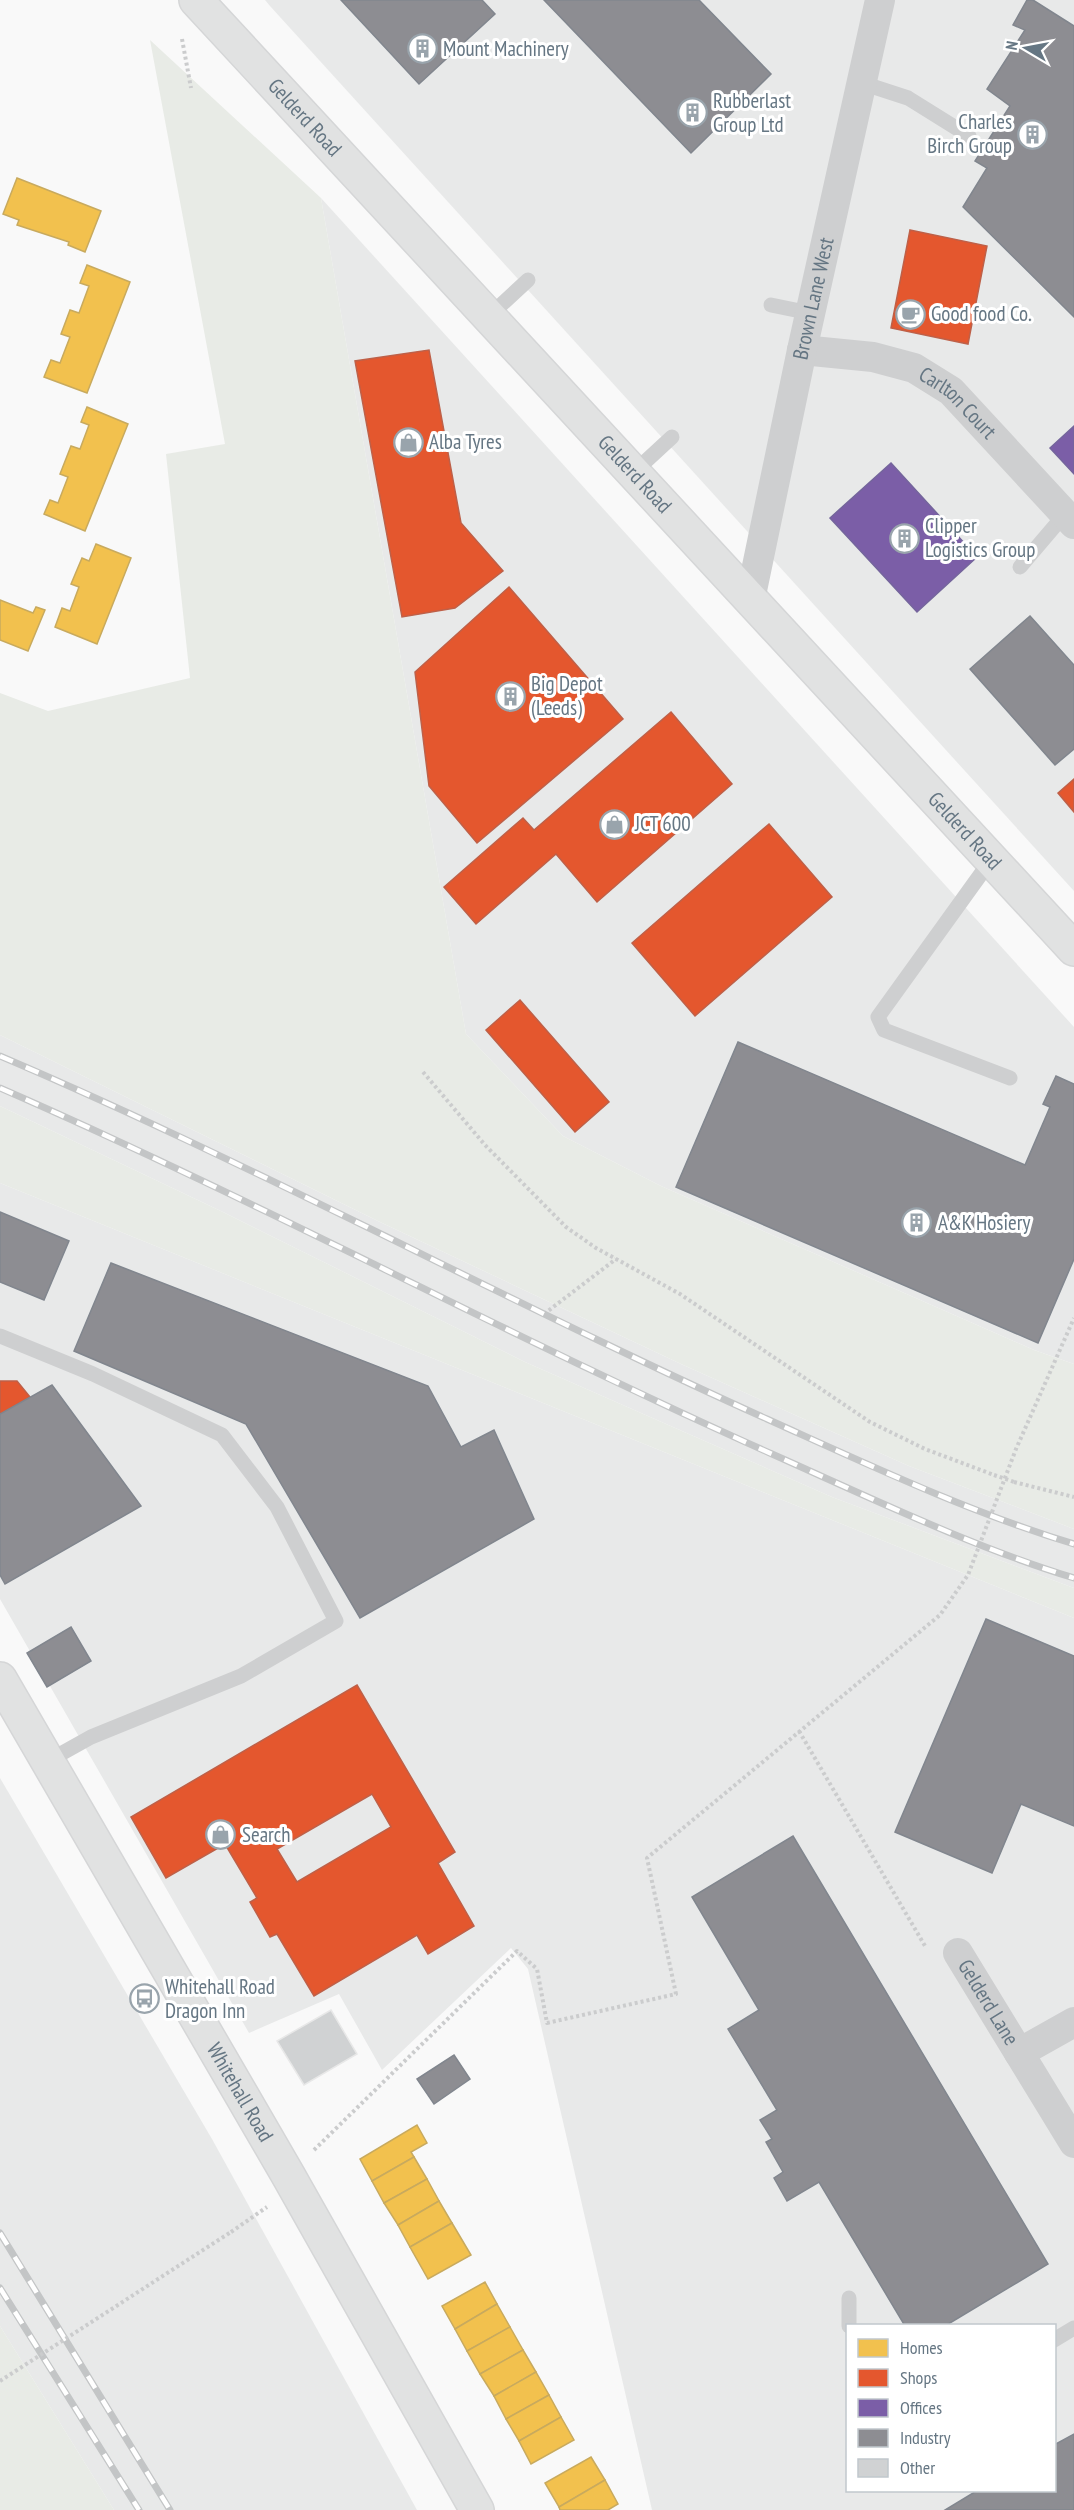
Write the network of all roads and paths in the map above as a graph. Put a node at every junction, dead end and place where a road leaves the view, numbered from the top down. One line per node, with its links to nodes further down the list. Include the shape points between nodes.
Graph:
1 (196, 0): 10 (main road, Gelderd Road)
2 (880, 0): 4 (street, Brown Lane West)
3 (181, 33): 5 (path)
4 (862, 83): 6 (lane, via 908,98); 9 (street, Brown Lane West)
5 (191, 88)
6 (969, 136)
7 (528, 280): 10 (lane)
8 (771, 304): 9 (lane)
9 (810, 313): 11 (street, Brown Lane West)
10 (488, 317): 13 (main road, Gelderd Road)
11 (802, 350): 14 (street, Carlton Court, via 873,357 914,368 942,385); 16 (street, Brown Lane West)
12 (672, 437): 13 (lane)
13 (633, 473): 16 (main road, Gelderd Road)
14 (1069, 519): 15 (lane)
15 (1020, 567)
16 (750, 600): 17 (main road, Gelderd Road)
17 (992, 860): 18 (main road, Gelderd Road); 20 (lane, via 878,1017 884,1030)
18 (1074, 949)
19 (423, 1071): 21 (path, via 485,1145 566,1227)
20 (1010, 1078)
21 (616, 1259): 22 (path); 25 (path, bridge, via 680,1294 870,1422 925,1449 994,1475)
22 (544, 1314)
23 (1074, 1318): 27 (path, via 1016,1449 968,1575 940,1615)
24 (0, 1336): 28 (lane, via 93,1374 222,1435 277,1507 336,1621 241,1676 91,1737)
25 (1074, 1497)
26 (0, 1679): 28 (main road, Whitehall Road)
27 (799, 1731): 29 (path, via 924,1946); 33 (path, via 647,1858 675,1994 548,2023 537,1968 517,1951)
28 (48, 1761): 33 (main road, Whitehall Road)
29 (958, 1953): 31 (street, Gelderd Lane)
30 (1074, 2022): 31 (street, Gelderd Lane)
31 (1019, 2053): 32 (street, Gelderd Lane)
32 (1074, 2143)
33 (292, 2181): 38 (path, bridge, via 231,2232); 39 (main road, Whitehall Road)
34 (849, 2298): 35 (lane)
35 (849, 2324)
36 (1074, 2328): 37 (lane)
37 (1056, 2339)
38 (0, 2381)
39 (477, 2510)

